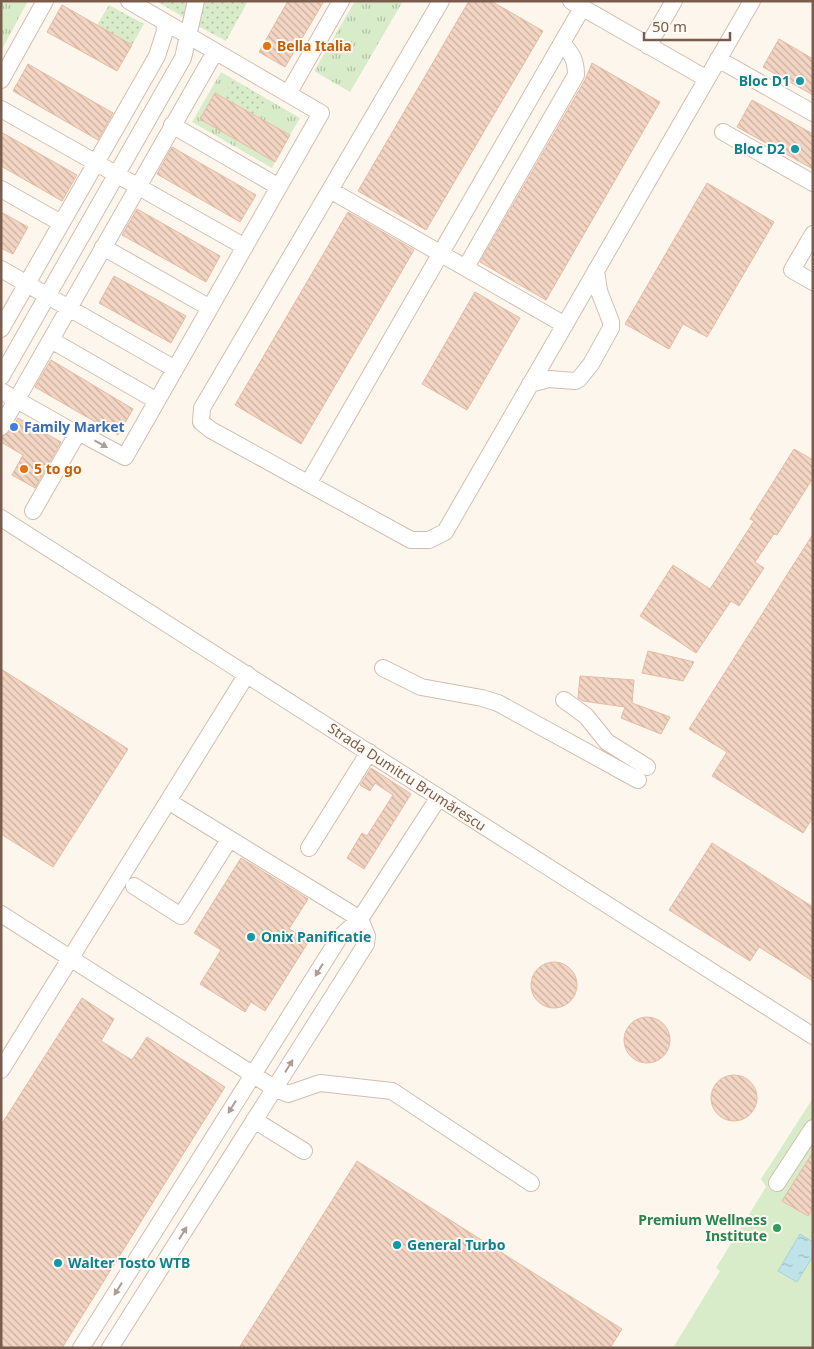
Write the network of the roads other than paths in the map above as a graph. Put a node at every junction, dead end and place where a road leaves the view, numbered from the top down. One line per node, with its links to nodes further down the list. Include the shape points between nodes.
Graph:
1 (45, 1): 16 (street)
2 (129, 1): 9 (street)
3 (196, 1): 10 (street)
4 (341, 1): 17 (street)
5 (441, 1): 28 (street)
6 (674, 1): 12 (street)
7 (752, 1): 14 (street)
8 (577, 4): 11 (street); 12 (street)
9 (164, 22): 10 (street); 22 (street, via 157,56)
10 (188, 36): 13 (street); 23 (street, via 183,58)
11 (562, 43): 33 (street); 34 (street, via 576,63 576,75)
12 (648, 46): 15 (street)
13 (215, 52): 17 (street); 20 (street)
14 (718, 59): 15 (street); 19 (street)
15 (707, 79): 36 (street)
16 (1, 80)
17 (288, 94): 26 (street, via 321,114)
18 (1, 108): 22 (street)
19 (813, 114)
20 (172, 125): 25 (street); 26 (street)
21 (723, 132): 24 (street)
22 (96, 163): 23 (street); 29 (street)
23 (117, 174): 25 (street); 39 (street)
24 (813, 183)
25 (138, 186): 31 (street); 32 (street)
26 (279, 187): 32 (street)
27 (1, 189): 29 (street)
28 (330, 190): 33 (street); 53 (street, via 202,408 201,422 211,430)
29 (61, 224): 38 (street)
30 (813, 234): 37 (street, via 792,270)
31 (103, 247): 40 (street); 41 (street)
32 (245, 247): 41 (street)
33 (442, 252): 34 (street); 53 (street)
34 (466, 267): 43 (street)
35 (1, 269): 38 (street)
36 (596, 270): 43 (street); 47 (street, via 599,290 611,322 608,334 580,379 544,380)
37 (813, 282)
38 (27, 284): 39 (street); 42 (street)
39 (48, 296): 40 (street); 46 (street)
40 (69, 308): 44 (street); 45 (street)
41 (210, 308): 45 (street)
42 (4, 319)
43 (565, 325): 47 (street)
44 (51, 340): 49 (street); 50 (street)
45 (175, 369): 50 (street)
46 (1, 377)
47 (530, 384): 53 (street, via 445,532 429,540 411,540)
48 (1, 392): 49 (street)
49 (16, 400): 51 (street); 52 (street)
50 (157, 401): 52 (street, one-way to 50, via 125,457)
51 (1, 426)
52 (77, 434): 54 (street)
53 (309, 482)
54 (33, 511)
55 (1, 518): 57 (street, Strada Dumitru Brumărescu)
56 (384, 668): 58 (street, via 422,687 498,703 642,774 607,742 586,716)
57 (247, 674): 59 (street, Strada Dumitru Brumărescu); 61 (street)
58 (564, 700)
59 (369, 752): 60 (street, Strada Dumitru Brumărescu); 63 (street)
60 (439, 797): 66 (street); 68 (street, Strada Dumitru Brumărescu)
61 (168, 801): 62 (street); 67 (street)
62 (229, 840): 64 (street, via 181,916); 66 (street)
63 (309, 848)
64 (134, 886)
65 (1, 914): 67 (street)
66 (360, 919): 70 (street, one-way to 70, via 339,938); 71 (street, one-way to 66, via 366,944 367,936)
67 (71, 958): 69 (street); 70 (street)
68 (813, 1036)
69 (3, 1063)
70 (253, 1074): 71 (street); 77 (street, one-way to 77)
71 (274, 1088): 72 (street); 75 (street, via 288,1094 320,1083 392,1091)
72 (254, 1120): 74 (street); 78 (street, one-way to 72)
73 (813, 1128): 76 (street)
74 (304, 1151)
75 (531, 1183)
76 (777, 1183)
77 (81, 1348)
78 (110, 1348)

